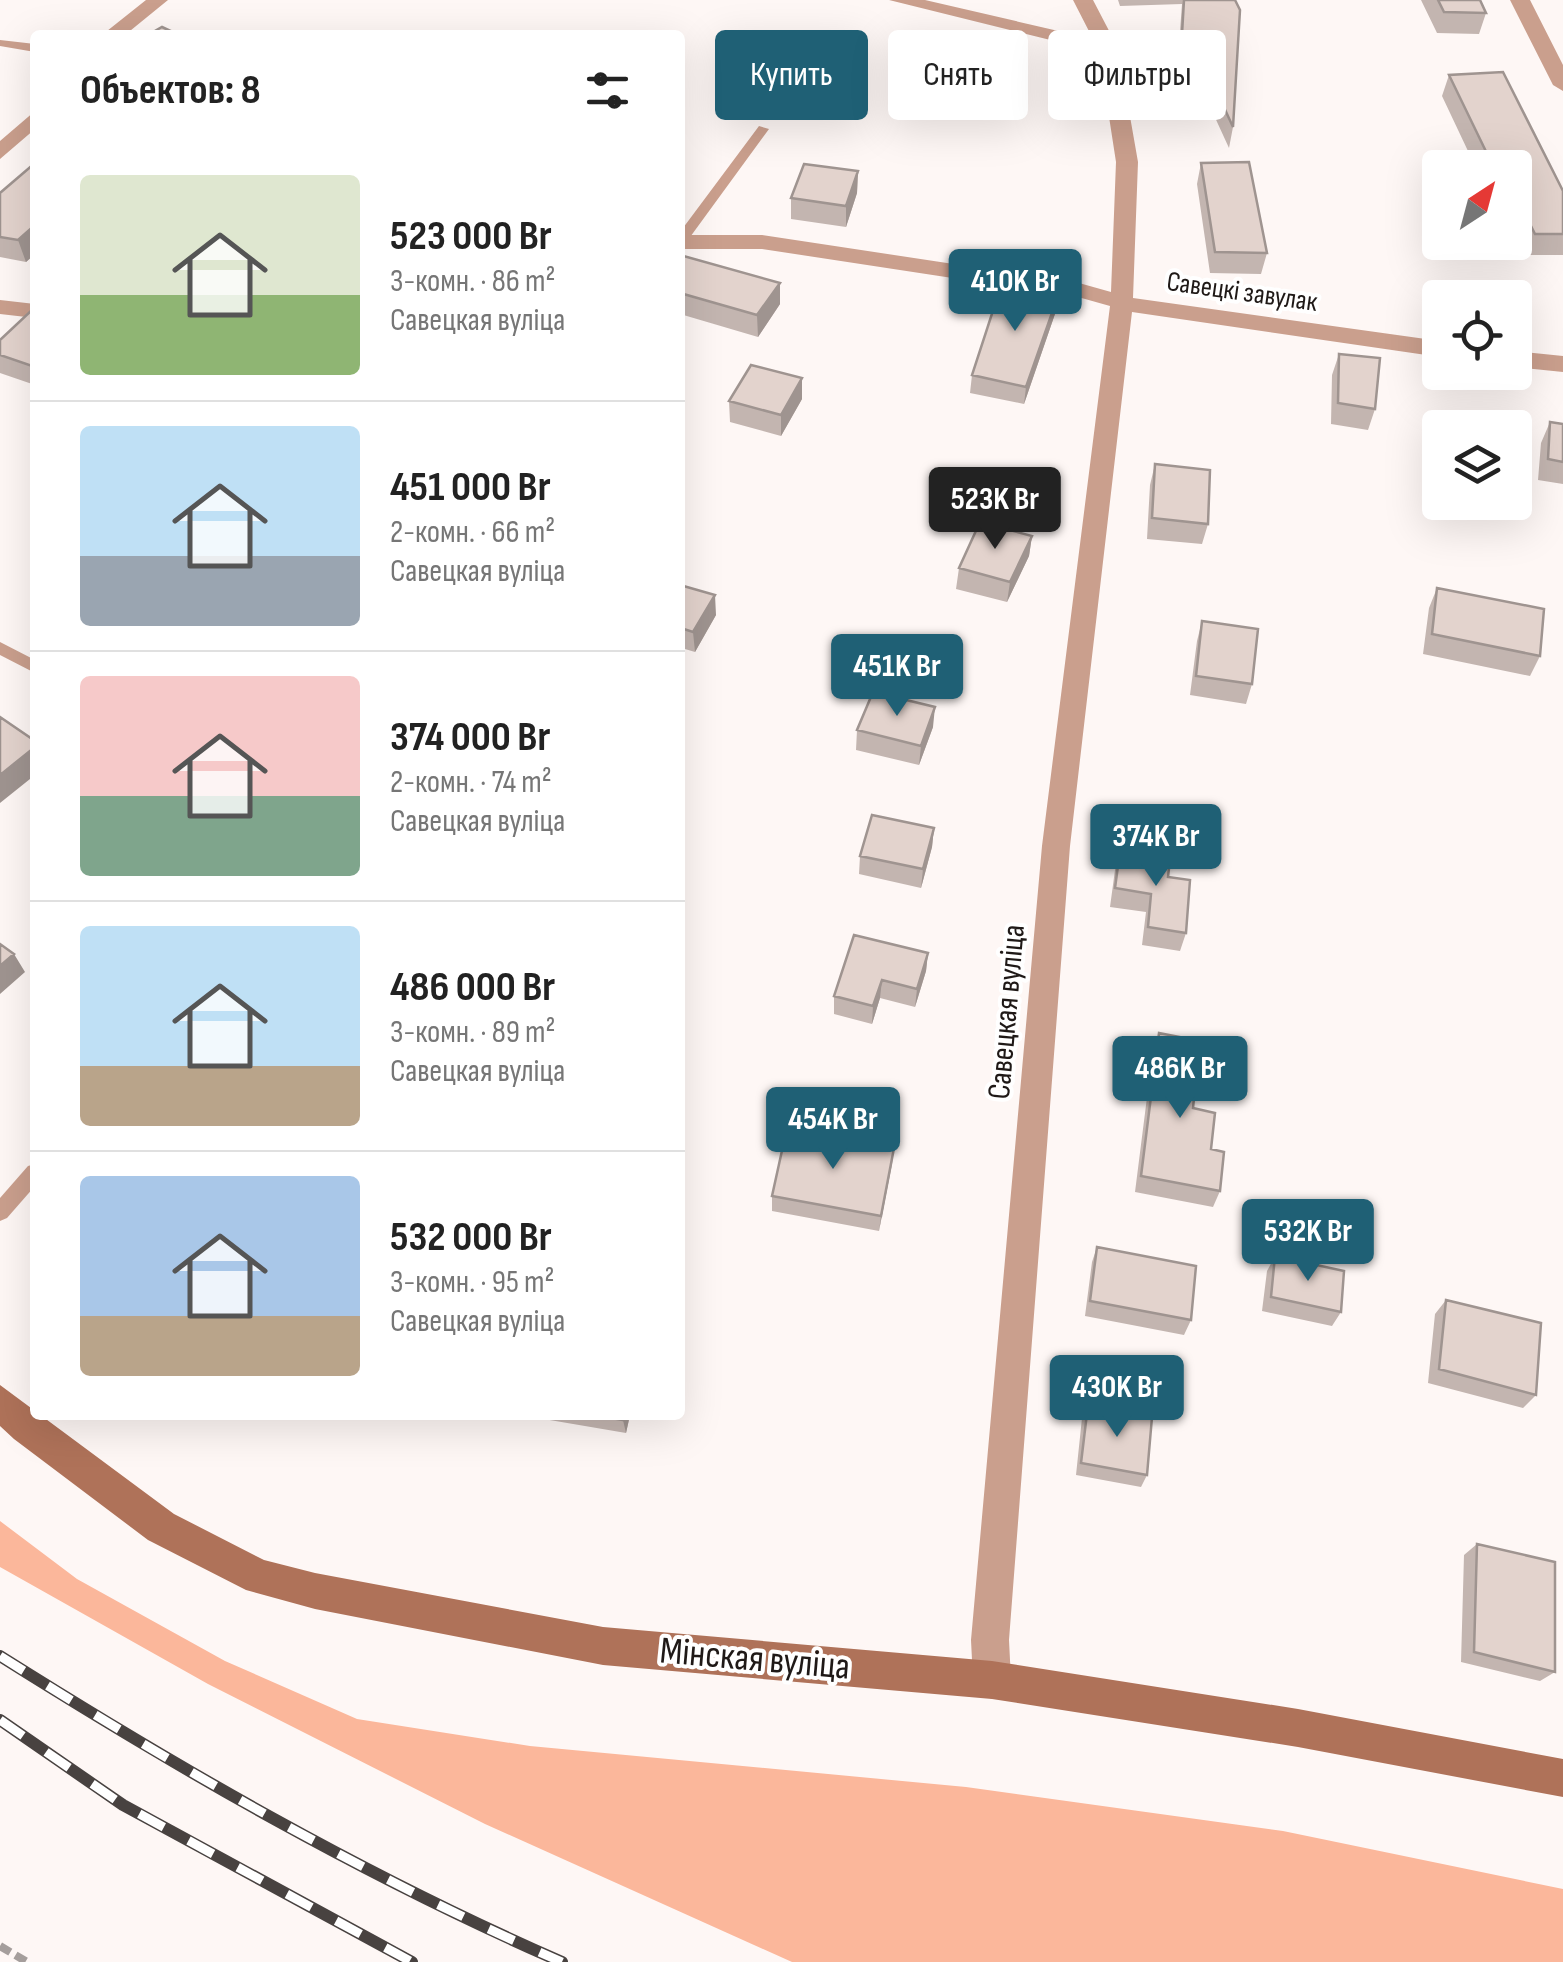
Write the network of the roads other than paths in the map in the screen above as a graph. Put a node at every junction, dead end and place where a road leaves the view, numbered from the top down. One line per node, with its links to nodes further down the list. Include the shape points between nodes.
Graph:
1 (158, 0): 5 (street)
2 (899, 0): 7 (street)
3 (1083, 0): 6 (street, Савецкая вуліца)
4 (1520, 0): 10 (street)
5 (119, 30)
6 (1099, 30)
7 (1048, 34)
8 (0, 42): 9 (lane)
9 (30, 47)
10 (1563, 85)
11 (1120, 120): 17 (street, Савецкая вуліца, via 1127,162)
12 (30, 122): 14 (street)
13 (764, 129): 15 (lane)
14 (0, 153)
15 (685, 235)
16 (685, 242): 17 (street, Савецкі завулак, via 762,242)
17 (1122, 299): 20 (street, Савецкі завулак, via 1157,312); 28 (street, Савецкая вуліца, via 1056,846 990,1640)
18 (0, 307): 19 (street)
19 (30, 310)
20 (1422, 347)
21 (1532, 360): 22 (street)
22 (1563, 364)
23 (0, 648): 24 (lane)
24 (30, 663)
25 (30, 1178): 26 (lane)
26 (0, 1212)
27 (0, 1402): 28 (street, Мінская вуліца, via 162,1528 258,1577 603,1646)
28 (992, 1680): 29 (street, Мінская вуліца)
29 (1563, 1778)

